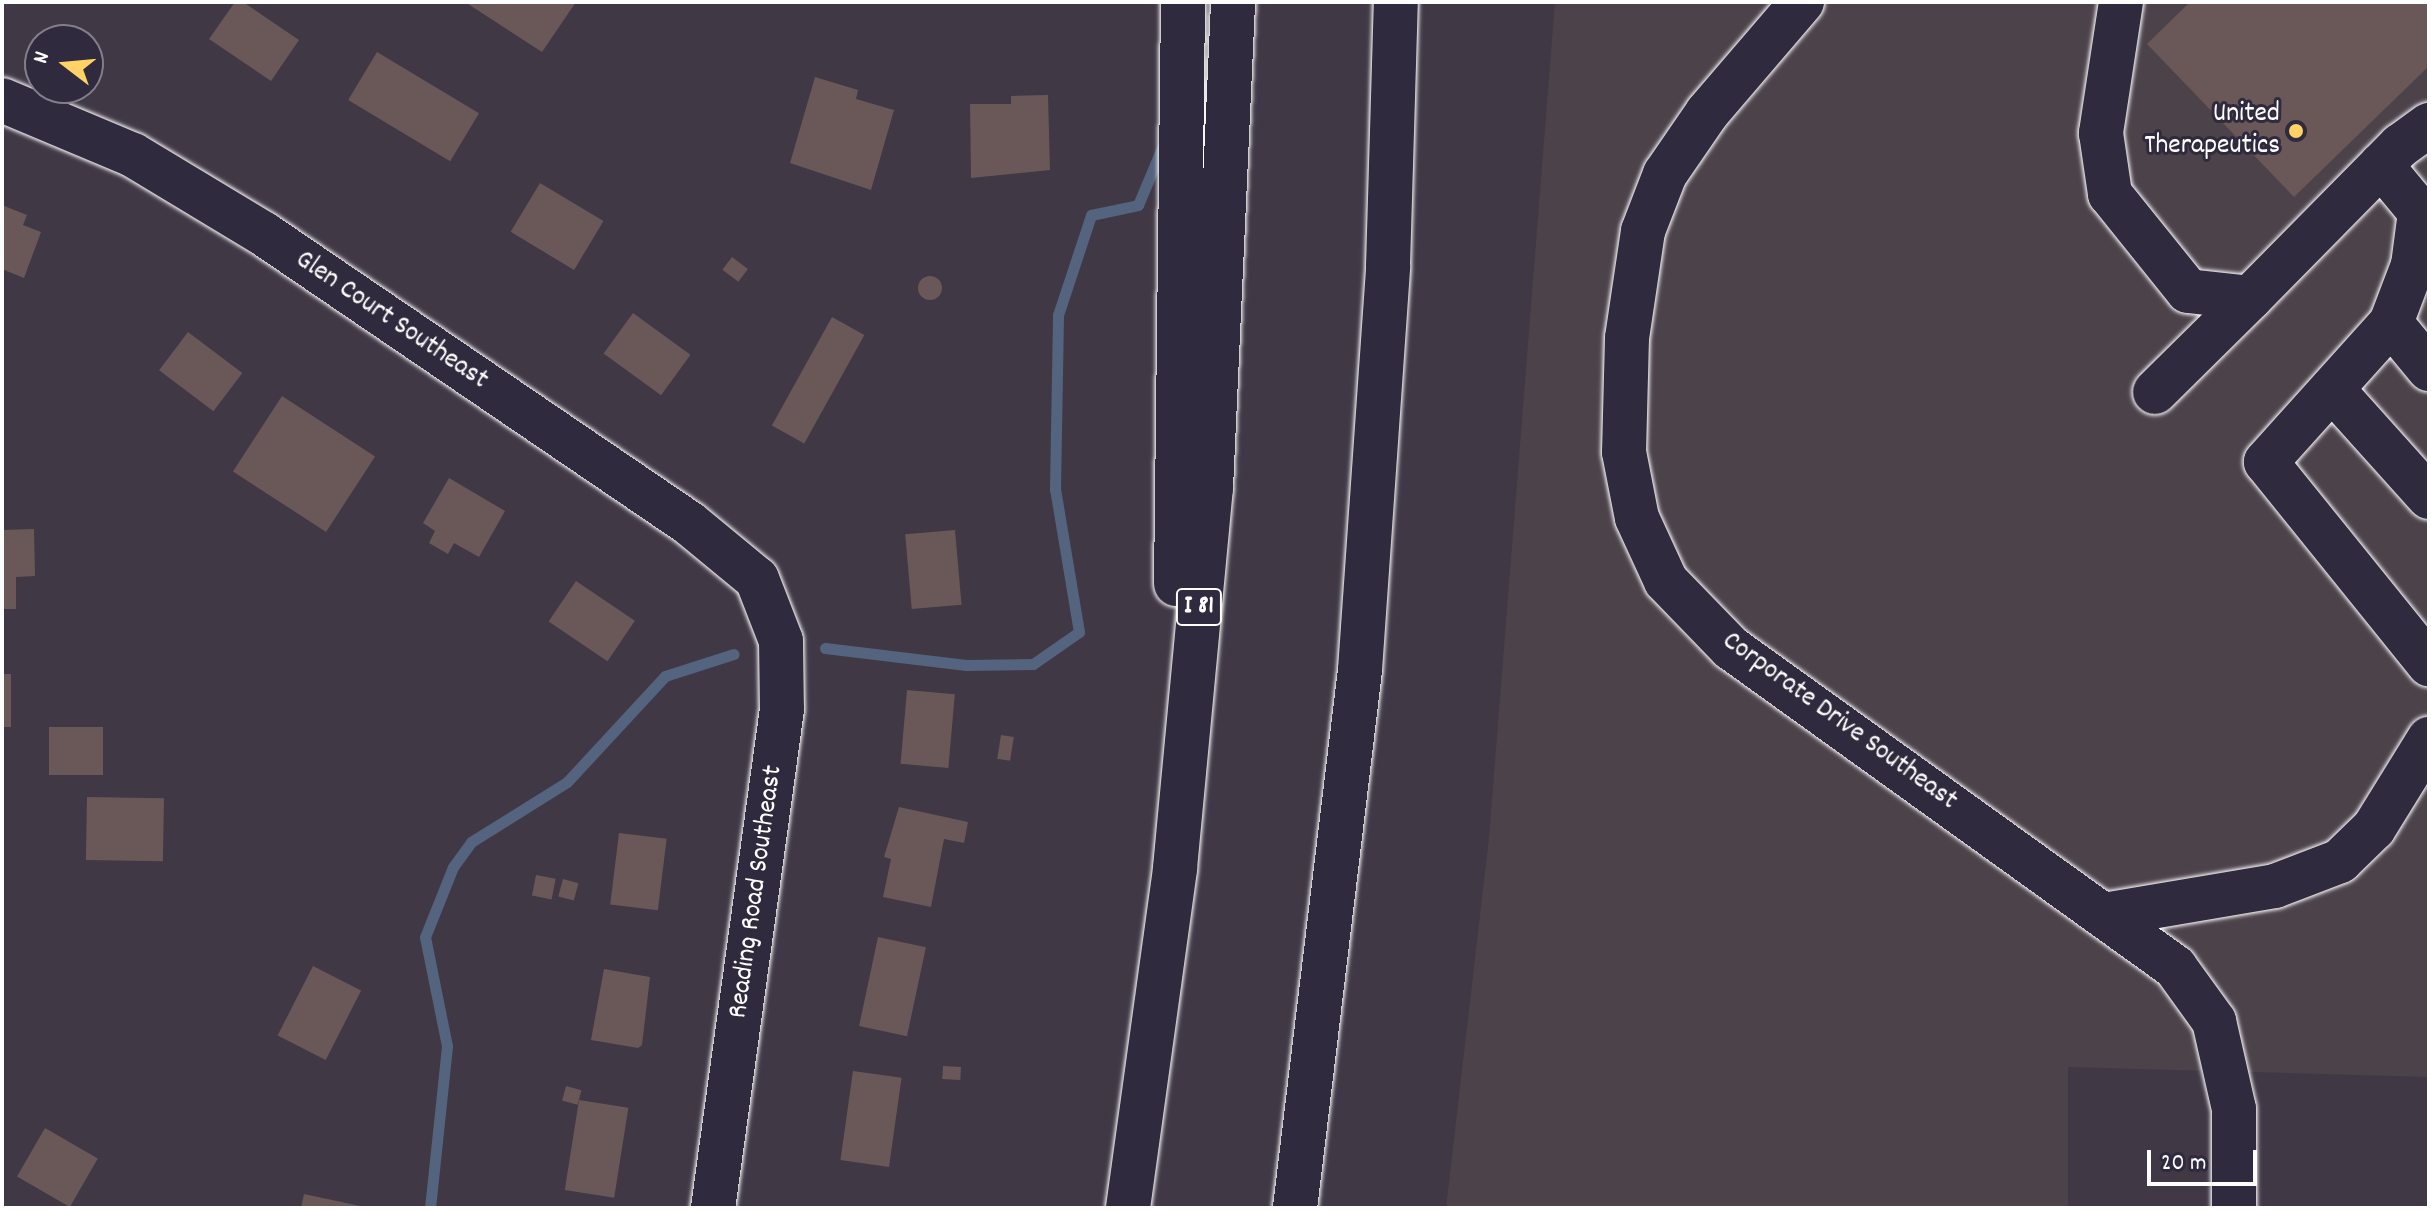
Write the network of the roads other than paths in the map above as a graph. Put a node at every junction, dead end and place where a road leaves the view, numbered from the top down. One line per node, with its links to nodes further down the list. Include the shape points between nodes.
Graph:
1 (1183, 2): 18 (main road)
2 (1233, 2): 18 (main road, I 81, via 1211,488)
3 (1396, 2): 22 (main road, via 1387,281 1360,670)
4 (1802, 2): 19 (main road, Corporate Drive Southeast, via 1707,113 1673,162 1643,231 1627,338 1624,452 1637,518 1666,581 1731,648)
5 (2121, 2): 9 (main road, via 2101,133 2110,194 2188,291)
6 (2, 100): 15 (main road, Glen Court Southeast, via 133,155 264,234 689,523)
7 (2429, 125): 8 (main road)
8 (2381, 165): 9 (main road); 10 (main road, via 2420,212 2413,265)
9 (2250, 298): 13 (main road)
10 (2391, 323): 11 (main road); 12 (main road)
11 (2429, 369)
12 (2332, 389): 14 (main road); 16 (main road, via 2266,462)
13 (2155, 392)
14 (2429, 497)
15 (757, 579): 20 (main road, Reading Road Southeast, via 781,641 782,709)
16 (2429, 664)
17 (2429, 739): 19 (main road, via 2374,828 2340,861 2275,886)
18 (1175, 868): 21 (main road, I 81)
19 (2104, 915): 23 (main road, Corporate Drive Southeast, via 2175,967 2214,1021 2234,1109)
20 (713, 1208)
21 (1128, 1208)
22 (1295, 1208)
23 (2234, 1208)

